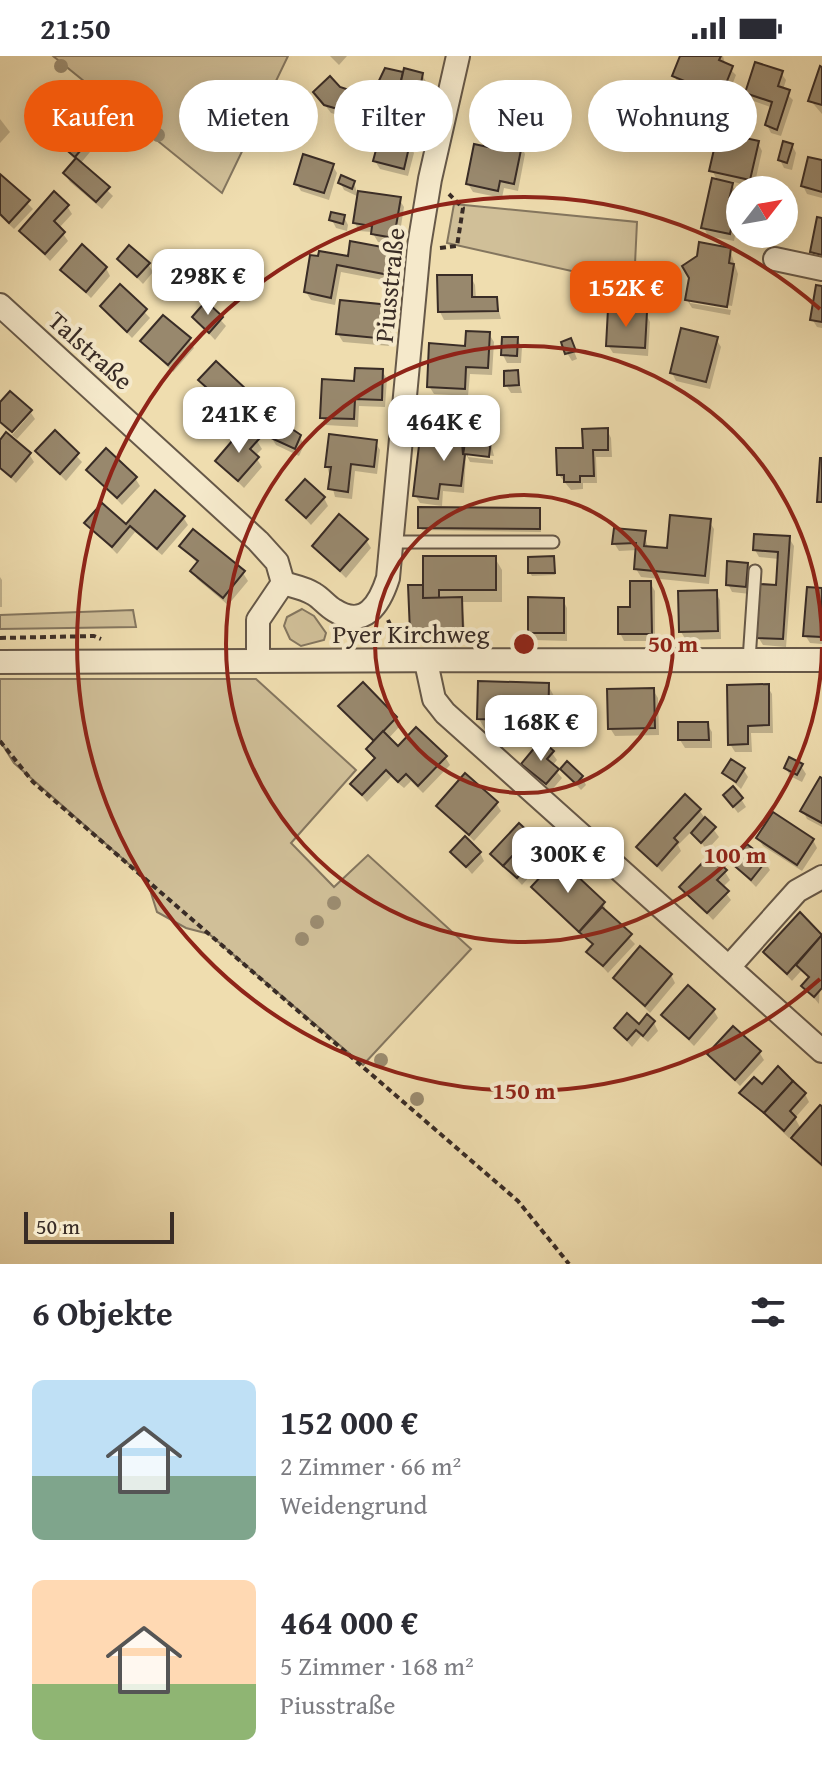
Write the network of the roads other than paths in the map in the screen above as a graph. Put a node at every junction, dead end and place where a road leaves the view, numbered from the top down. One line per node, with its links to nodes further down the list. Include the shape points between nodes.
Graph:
1 (458, 56): 5 (street, Piusstraße, via 419,250)
2 (775, 259): 3 (street)
3 (822, 269)
4 (0, 305): 8 (street, Talstraße, via 258,541 277,562)
5 (392, 542): 6 (lane); 8 (street, Piusstraße, via 380,603 368,613 353,617 336,612 312,593)
6 (553, 542)
7 (755, 571): 10 (lane)
8 (283, 583): 9 (street, via 258,620)
9 (258, 659): 12 (street, Pyer Kirchweg); 13 (street, Pyer Kirchweg)
10 (749, 660): 11 (street, Pyer Kirchweg); 13 (street, Pyer Kirchweg)
11 (822, 660)
12 (0, 662)
13 (416, 662): 15 (street, via 445,713)
14 (822, 877): 15 (street, via 797,891)
15 (729, 967): 16 (street)
16 (822, 1051)

